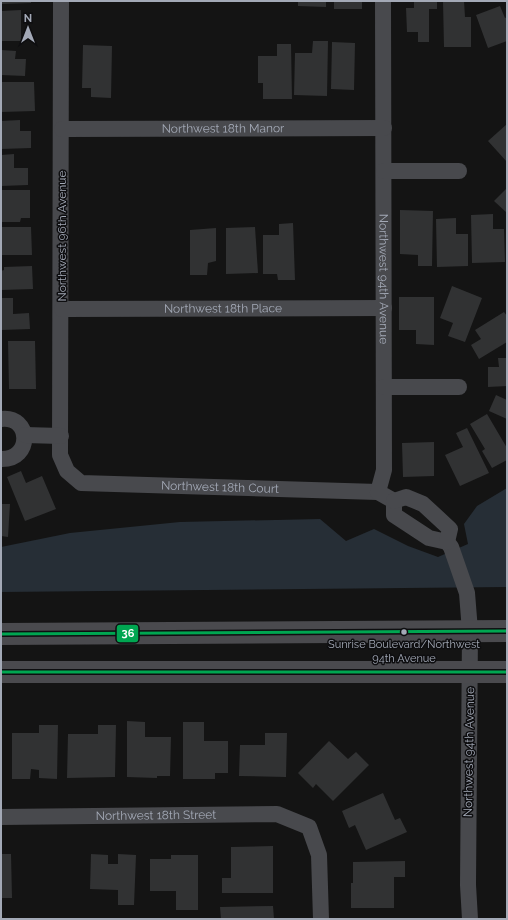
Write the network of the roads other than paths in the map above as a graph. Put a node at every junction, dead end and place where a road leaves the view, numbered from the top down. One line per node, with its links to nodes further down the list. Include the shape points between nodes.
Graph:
1 (61, 1): 4 (street, Northwest 96th Avenue)
2 (383, 1): 3 (street, Northwest 94th Avenue)
3 (384, 128): 4 (street, Northwest 18th Manor); 5 (street, Northwest 94th Avenue)
4 (62, 129): 8 (street, Northwest 96th Avenue)
5 (384, 170): 6 (street); 7 (street, Northwest 94th Avenue)
6 (459, 171)
7 (384, 308): 8 (street, Northwest 18th Place); 9 (street, Northwest 94th Avenue)
8 (62, 309): 13 (street, Northwest 96th Avenue)
9 (384, 387): 10 (street); 16 (street, Northwest 94th Avenue, via 384,470)
10 (459, 387)
11 (1, 419): 12 (street, via 13,420)
12 (25, 435): 13 (street); 14 (street, via 23,448 19,453 8,459)
13 (61, 436): 15 (street, Northwest 96th Avenue, via 60,455)
14 (1, 459)
15 (67, 471): 16 (street, Northwest 18th Court, via 82,483)
16 (378, 492): 17 (street)
17 (394, 501): 18 (street, via 394,514 429,538); 18 (street, Northwest 94th Avenue, via 406,497 423,504 450,529)
18 (449, 545): 19 (street, Northwest 94th Avenue, via 467,593)
19 (470, 631): 20 (highway); 21 (highway); 23 (street, Northwest 94th Avenue)
20 (507, 631)
21 (1, 634)
22 (1, 672): 23 (highway)
23 (470, 672): 24 (highway); 27 (street, Northwest 94th Avenue)
24 (507, 672)
25 (1, 817): 26 (street, Northwest 18th Street, via 278,814 309,827 319,855)
26 (321, 919)
27 (470, 919)

